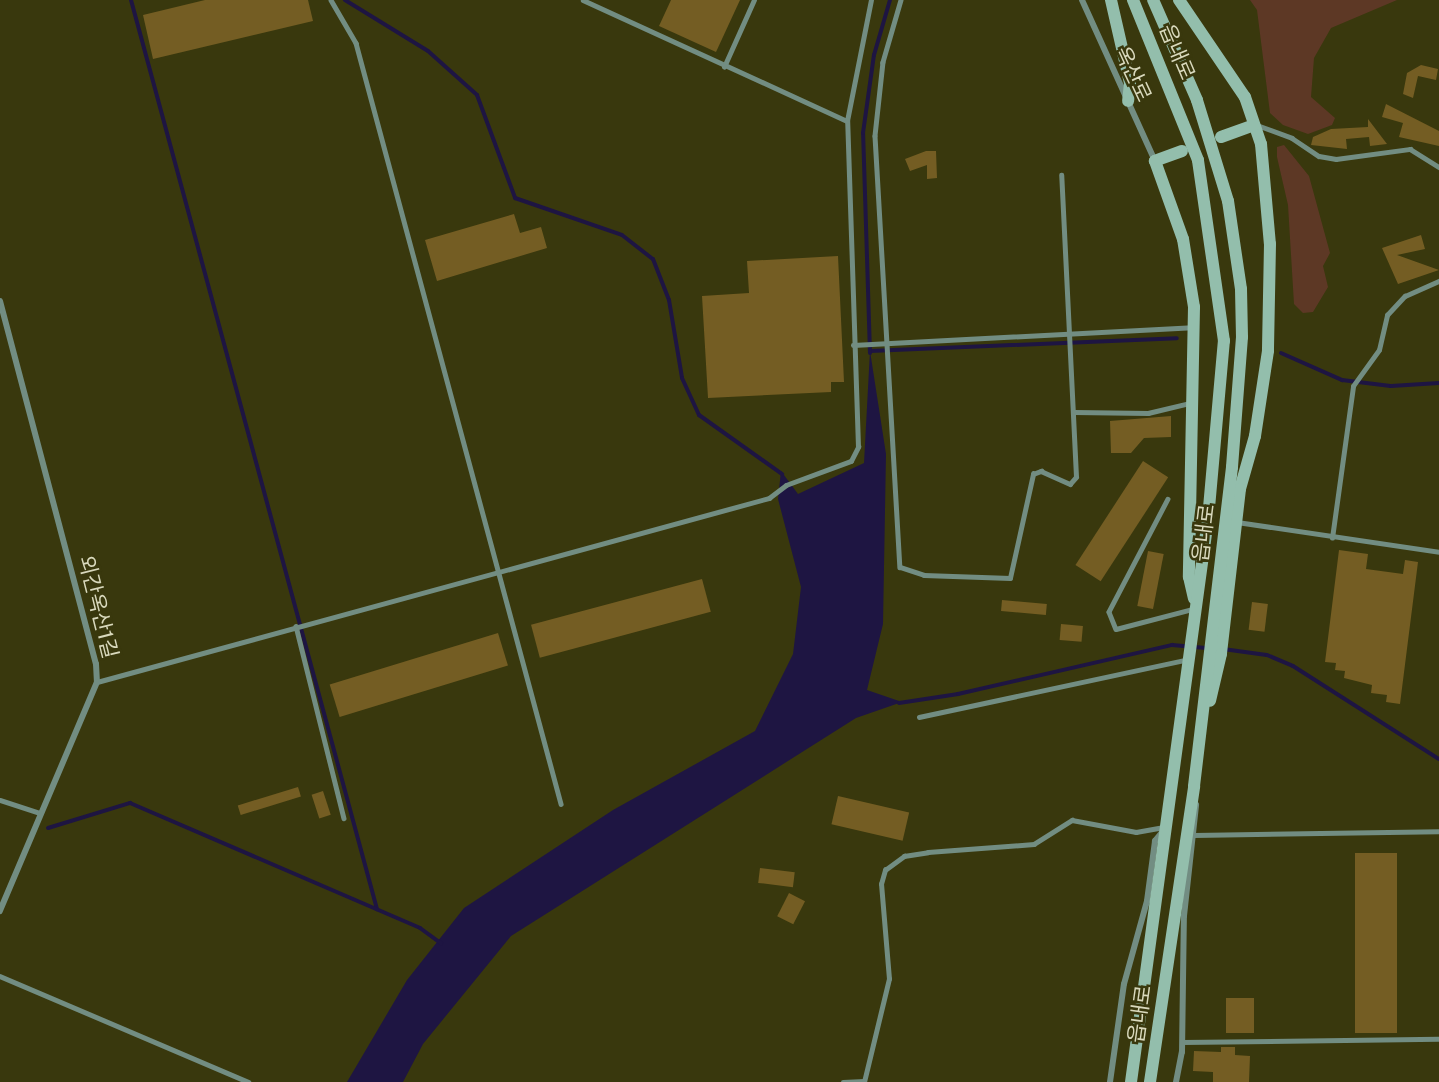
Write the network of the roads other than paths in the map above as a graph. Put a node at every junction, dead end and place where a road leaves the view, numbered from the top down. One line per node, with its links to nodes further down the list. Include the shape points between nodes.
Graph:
1 (331, 0): 32 (lane, via 356,43)
2 (583, 0): 11 (lane)
3 (754, 0): 11 (lane)
4 (871, 0): 13 (lane)
5 (901, 0): 24 (lane, via 883,62 874,136)
6 (1082, 0): 12 (street, 옥산로)
7 (1111, 0): 12 (street, via 1130,84)
8 (1133, 0): 33 (street, 읍내로, via 1198,160 1217,269 1224,341)
9 (1153, 0): 38 (street, 읍내로, via 1215,153 1228,201 1241,289 1239,397)
10 (1179, 0): 14 (street, via 1227,66)
11 (724, 67): 13 (lane)
12 (1128, 101): 17 (street, 옥산로)
13 (847, 121): 25 (lane)
14 (1254, 125): 15 (street); 18 (lane, via 1279,132 1319,156 1336,159 1410,149); 29 (street, via 1267,194 1271,304 1255,436)
15 (1221, 137)
16 (1182, 151): 17 (street)
17 (1155, 161): 22 (street, via 1183,239)
18 (1439, 167)
19 (1061, 175): 23 (lane)
20 (1439, 280): 30 (lane, via 1405,296 1387,315 1379,350 1353,386)
21 (0, 301): 36 (street, 외간옥산1길, via 96,664)
22 (1195, 327): 23 (lane); 26 (street)
23 (1072, 335): 24 (lane); 27 (lane)
24 (887, 341): 25 (lane); 27 (lane, via 900,567 924,575 1010,578 1033,474 1041,471 1070,484 1076,477)
25 (853, 345): 32 (lane, via 858,447 845,465 786,485 769,498)
26 (1194, 402): 27 (lane, via 1148,413); 33 (street, via 1189,577)
27 (1074, 412)
28 (1168, 499): 33 (lane, via 1109,612 1116,629)
29 (1235, 521): 30 (lane); 38 (street, via 1221,654)
30 (1332, 538): 31 (lane)
31 (1439, 552)
32 (500, 571): 34 (lane); 40 (lane)
33 (1196, 608): 35 (street, 읍내로)
34 (296, 626): 36 (lane); 42 (lane)
35 (1189, 657): 37 (lane); 43 (street, 읍내로)
36 (97, 682): 41 (street, 외간옥산1길)
37 (919, 717)
38 (1196, 762): 45 (street); 55 (street, 읍내로)
39 (0, 800): 41 (lane)
40 (561, 804)
41 (40, 813): 46 (street, 외간옥산1길)
42 (344, 818)
43 (1167, 826): 52 (lane, via 1136,832 1072,820 1034,844 920,853 904,856 885,870 881,884 889,979); 53 (street, via 1155,841 1140,931 1124,984); 54 (street, 읍내로)
44 (1439, 831): 45 (lane)
45 (1194, 835): 49 (street, via 1184,916)
46 (0, 911)
47 (0, 976): 50 (lane)
48 (1439, 1039): 49 (lane)
49 (1182, 1042): 56 (street)
50 (248, 1082)
51 (843, 1082): 52 (lane)
52 (864, 1082)
53 (1110, 1082)
54 (1131, 1082)
55 (1150, 1082)
56 (1176, 1082)

